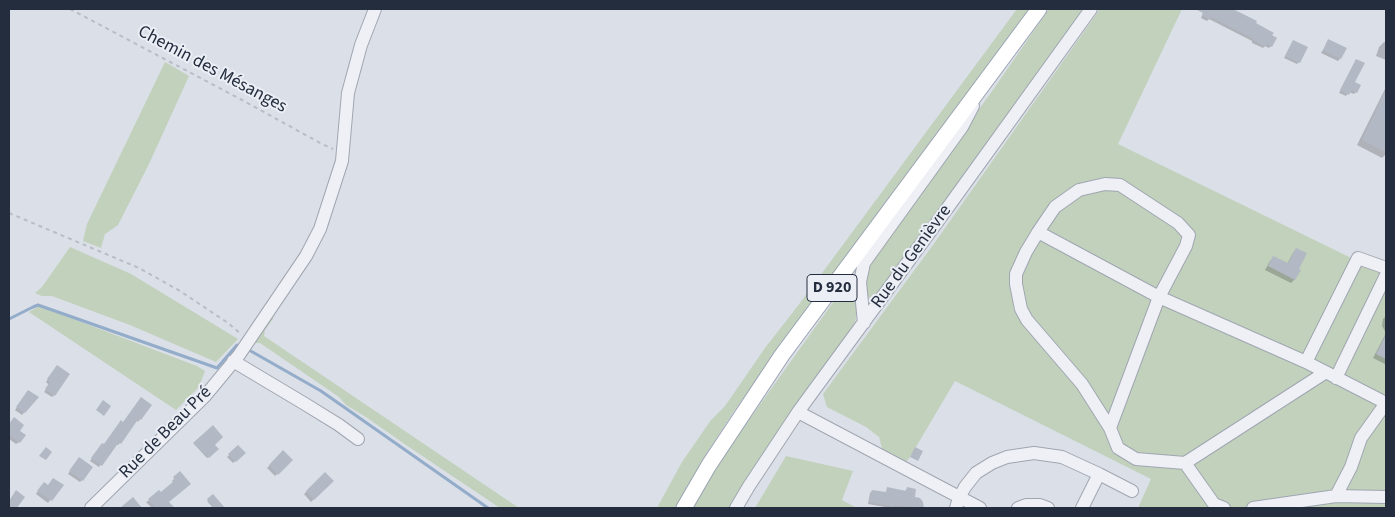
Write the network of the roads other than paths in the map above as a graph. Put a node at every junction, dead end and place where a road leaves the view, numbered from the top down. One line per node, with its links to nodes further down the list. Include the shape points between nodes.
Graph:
1 (375, 9): 10 (street, Rue de Beau Pré, via 348,93 339,169 320,229 306,256)
2 (1039, 9): 4 (main road, D 920)
3 (1091, 9): 9 (street, Rue du Genièvre)
4 (990, 75): 9 (street, via 962,127 864,263 860,282); 24 (main road, D 920, via 782,355)
5 (1038, 232): 8 (street); 8 (street, via 1055,207 1079,190 1105,184 1120,186 1178,224 1189,235); 15 (street, via 1016,274 1021,309 1082,384)
6 (1386, 268): 11 (street, via 1358,258)
7 (1386, 275): 12 (street)
8 (1159, 297): 11 (street); 15 (street)
9 (864, 323): 14 (street, Rue du Genièvre)
10 (236, 358): 16 (street); 23 (street, Rue de Beau Pré, via 205,396)
11 (1306, 362): 12 (street)
12 (1331, 375): 13 (street); 17 (street)
13 (1386, 403): 20 (street, via 1361,438)
14 (798, 412): 22 (street); 25 (street, Rue du Genièvre)
15 (1110, 428): 17 (street, via 1118,448 1136,459)
16 (358, 440)
17 (1185, 463): 30 (street, via 1214,504)
18 (1099, 474): 19 (street); 22 (street, via 1062,457 1034,453 1007,457 976,473); 29 (street)
19 (1132, 491)
20 (1336, 496): 21 (street); 31 (street)
21 (1386, 497)
22 (957, 503): 26 (street)
23 (91, 508)
24 (684, 508)
25 (736, 508)
26 (980, 508)
27 (1018, 508): 28 (street, via 1040,504)
28 (1048, 508)
29 (1082, 508)
30 (1224, 508)
31 (1253, 508)

